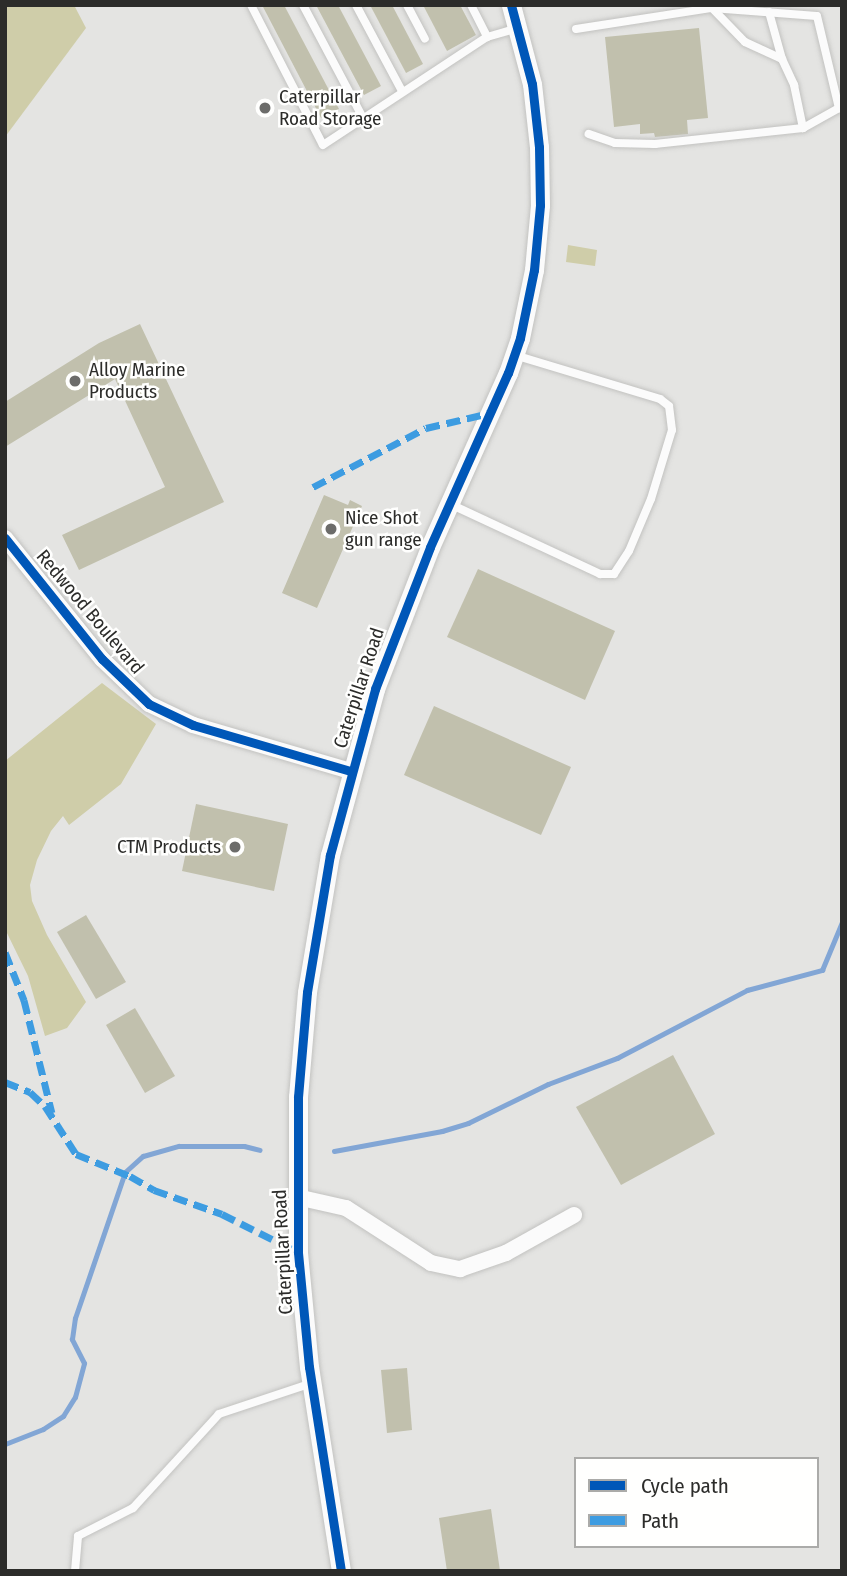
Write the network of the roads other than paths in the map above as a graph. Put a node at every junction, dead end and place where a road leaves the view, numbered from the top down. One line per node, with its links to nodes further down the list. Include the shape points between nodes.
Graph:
1 (251, 5): 16 (lane, via 323,145)
2 (303, 5): 16 (lane)
3 (356, 5): 15 (lane)
4 (407, 5): 13 (lane)
5 (471, 5): 12 (lane)
6 (512, 5): 10 (street, Caterpillar Road)
7 (712, 8): 9 (lane); 11 (lane); 14 (lane, via 745,42)
8 (795, 10): 9 (lane); 17 (lane, via 817,16 839,108)
9 (769, 12): 14 (lane)
10 (519, 28): 12 (lane); 19 (street, Caterpillar Road, via 537,118 540,205 534,270)
11 (576, 29)
12 (487, 37): 15 (lane)
13 (425, 39)
14 (782, 59): 17 (lane, via 794,85)
15 (402, 91): 16 (lane)
16 (363, 118)
17 (803, 128): 18 (lane, via 655,144 615,144)
18 (589, 134)
19 (514, 355): 20 (street, Caterpillar Road); 20 (lane, via 660,400 669,407 672,430 629,551 614,574 600,574)
20 (450, 504): 22 (street, Caterpillar Road, via 381,670)
21 (5, 538): 22 (street, Redwood Boulevard, via 102,659 149,704 193,725)
22 (350, 771): 23 (street, Caterpillar Road, via 330,855 307,992 298,1097)
23 (297, 1197): 24 (street, via 346,1208 430,1263 460,1269 506,1253); 25 (street, Caterpillar Road)
24 (574, 1214)
25 (312, 1382): 26 (lane, via 219,1414 134,1508 78,1536); 27 (street, Caterpillar Road)
26 (75, 1571)
27 (341, 1571)

